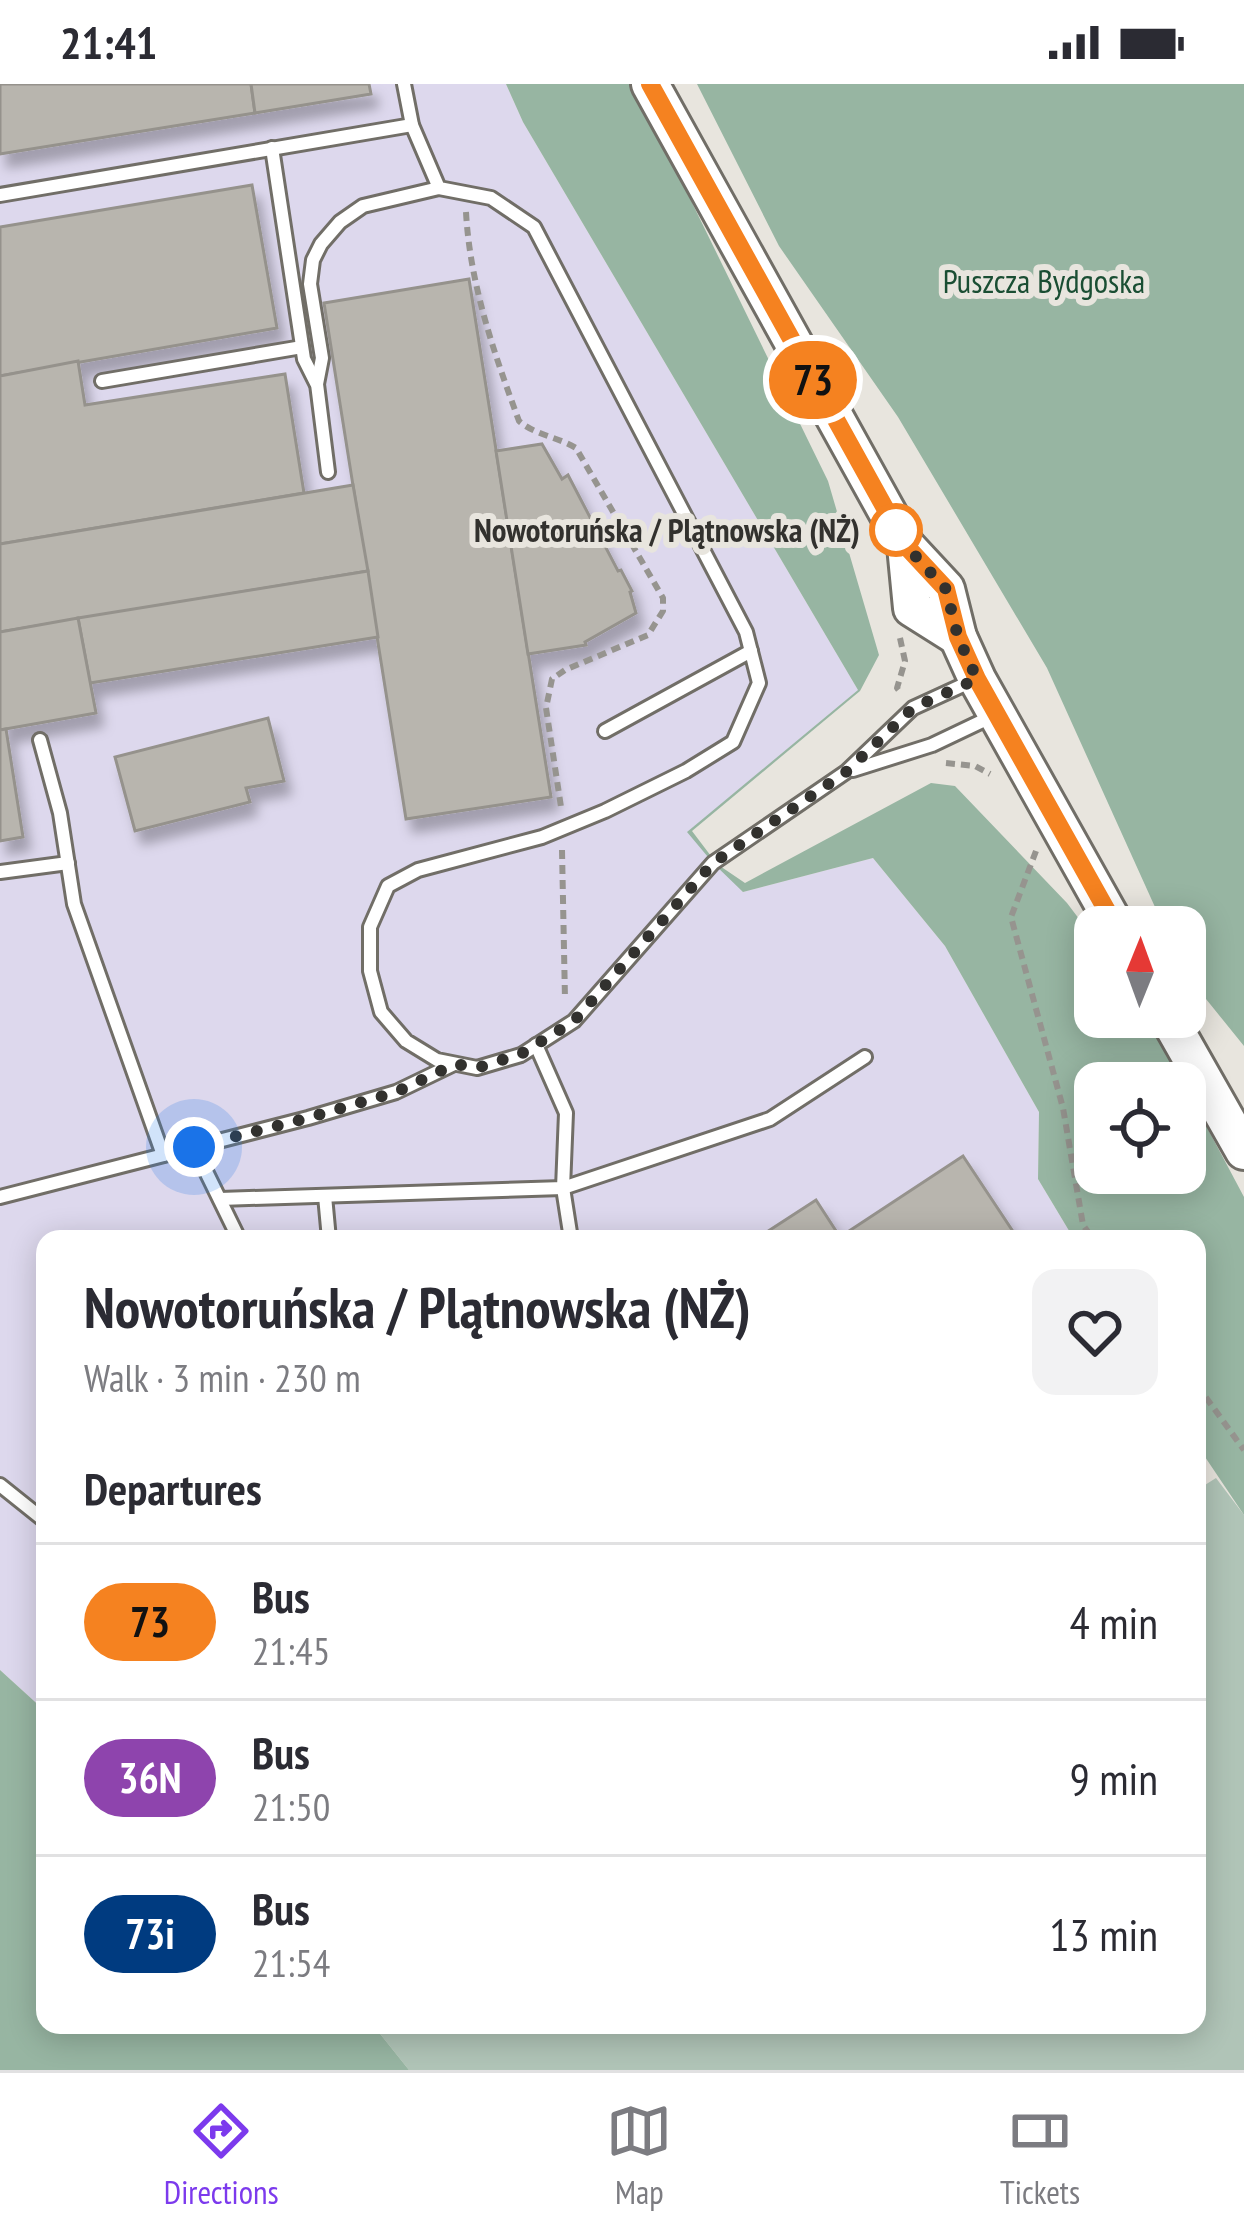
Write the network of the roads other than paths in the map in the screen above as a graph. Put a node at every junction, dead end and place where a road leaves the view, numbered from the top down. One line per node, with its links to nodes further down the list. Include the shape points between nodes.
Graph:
1 (404, 84): 3 (lane)
2 (650, 84): 12 (main road, via 906,546 912,608 958,637)
3 (412, 124): 4 (lane); 5 (lane)
4 (272, 148): 6 (lane); 7 (lane)
5 (439, 188): 9 (lane, via 363,206 321,244 310,284 322,358); 11 (lane, via 491,198 534,227)
6 (0, 195)
7 (302, 347): 8 (lane); 9 (lane)
8 (102, 381)
9 (316, 384): 10 (lane)
10 (328, 472)
11 (751, 651): 14 (lane); 23 (lane, via 759,682 733,742 562,829 388,886 370,927 381,1012 406,1041)
12 (977, 679): 13 (main road); 16 (lane, via 913,708)
13 (997, 714): 16 (lane); 19 (main road)
14 (605, 731)
15 (40, 740): 17 (lane)
16 (846, 772): 21 (lane, via 713,863 574,1021)
17 (68, 863): 18 (lane); 26 (lane, via 74,904)
18 (0, 872)
19 (1104, 906)
20 (1180, 1038): 25 (main road)
21 (536, 1045): 23 (lane, via 477,1068); 27 (lane, via 566,1113)
22 (865, 1057): 27 (lane, via 770,1119)
23 (455, 1064): 24 (lane, via 396,1092)
24 (194, 1147): 26 (lane); 30 (lane)
25 (1244, 1151)
26 (164, 1155): 29 (lane)
27 (562, 1188): 28 (lane); 33 (lane)
28 (325, 1196): 30 (lane); 32 (lane)
29 (0, 1197)
30 (220, 1199): 31 (lane)
31 (235, 1230)
32 (327, 1230)
33 (569, 1230)
34 (0, 1485): 35 (lane)
35 (36, 1514)

